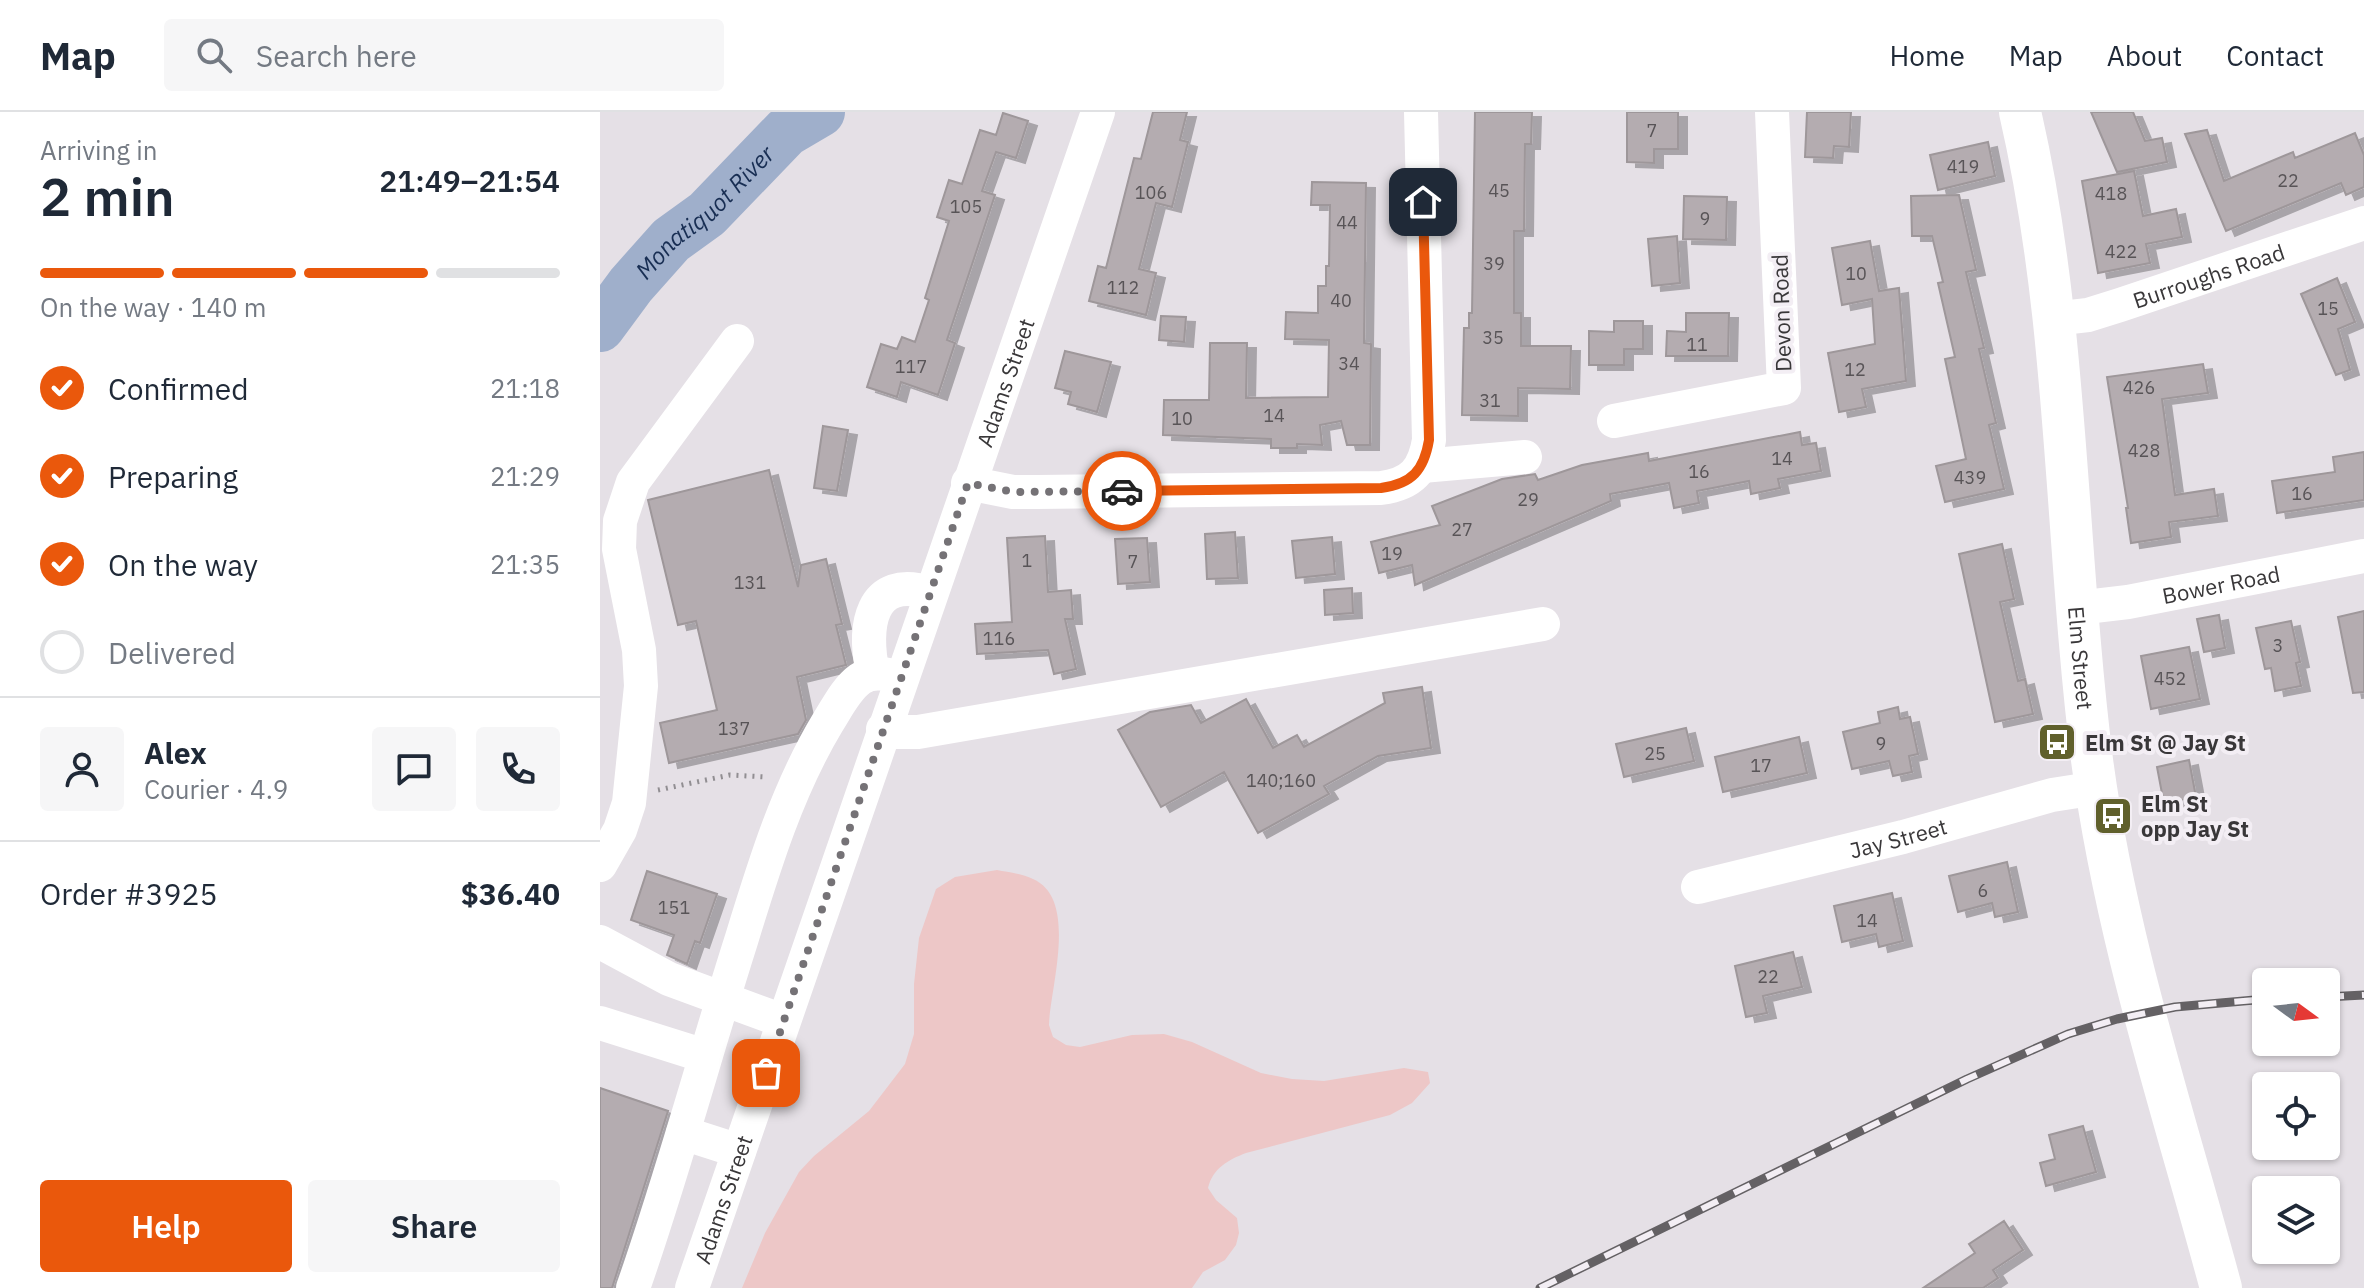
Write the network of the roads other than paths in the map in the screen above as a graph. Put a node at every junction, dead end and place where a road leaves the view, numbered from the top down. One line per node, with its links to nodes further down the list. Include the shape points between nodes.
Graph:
1 (1098, 112): 11 (street, Adams Street)
2 (1421, 112): 10 (street, via 1429,440)
3 (1772, 112): 8 (street, Devon Road, via 1784,388)
4 (2020, 112): 6 (main road, Elm Street, via 2037,193)
5 (2364, 223): 6 (street, Burroughs Road, via 2112,308)
6 (2053, 319): 14 (main road, Elm Street)
7 (737, 341): 19 (street, via 640,470 623,508 619,549 641,667 631,790 620,830)
8 (1614, 421)
9 (1525, 457): 10 (street)
10 (1422, 466): 11 (street, via 1406,483 1381,488 1037,492)
11 (968, 483): 13 (street, Adams Street)
12 (2364, 556): 14 (street, Bower Road)
13 (930, 593): 16 (street, Adams Street); 16 (street, via 899,588 875,608 869,654)
14 (2077, 608): 18 (main road, Elm Street)
15 (1543, 624): 17 (street, via 918,732)
16 (887, 676): 17 (street, Adams Street); 22 (street, via 863,676 849,689 793,787)
17 (883, 729): 23 (street, Adams Street)
18 (2097, 788): 20 (street, Jay Street, via 2043,797); 30 (main road, Elm Street, via 2129,958)
19 (600, 865)
20 (1698, 887)
21 (600, 942): 22 (street, via 669,979)
22 (722, 999): 23 (street); 25 (street)
23 (783, 1021): 27 (street, Adams Street)
24 (600, 1023): 25 (street)
25 (705, 1056): 26 (street)
26 (683, 1133): 27 (street); 28 (street)
27 (739, 1151): 29 (street, Adams Street)
28 (633, 1288)
29 (692, 1288)
30 (2221, 1288)

